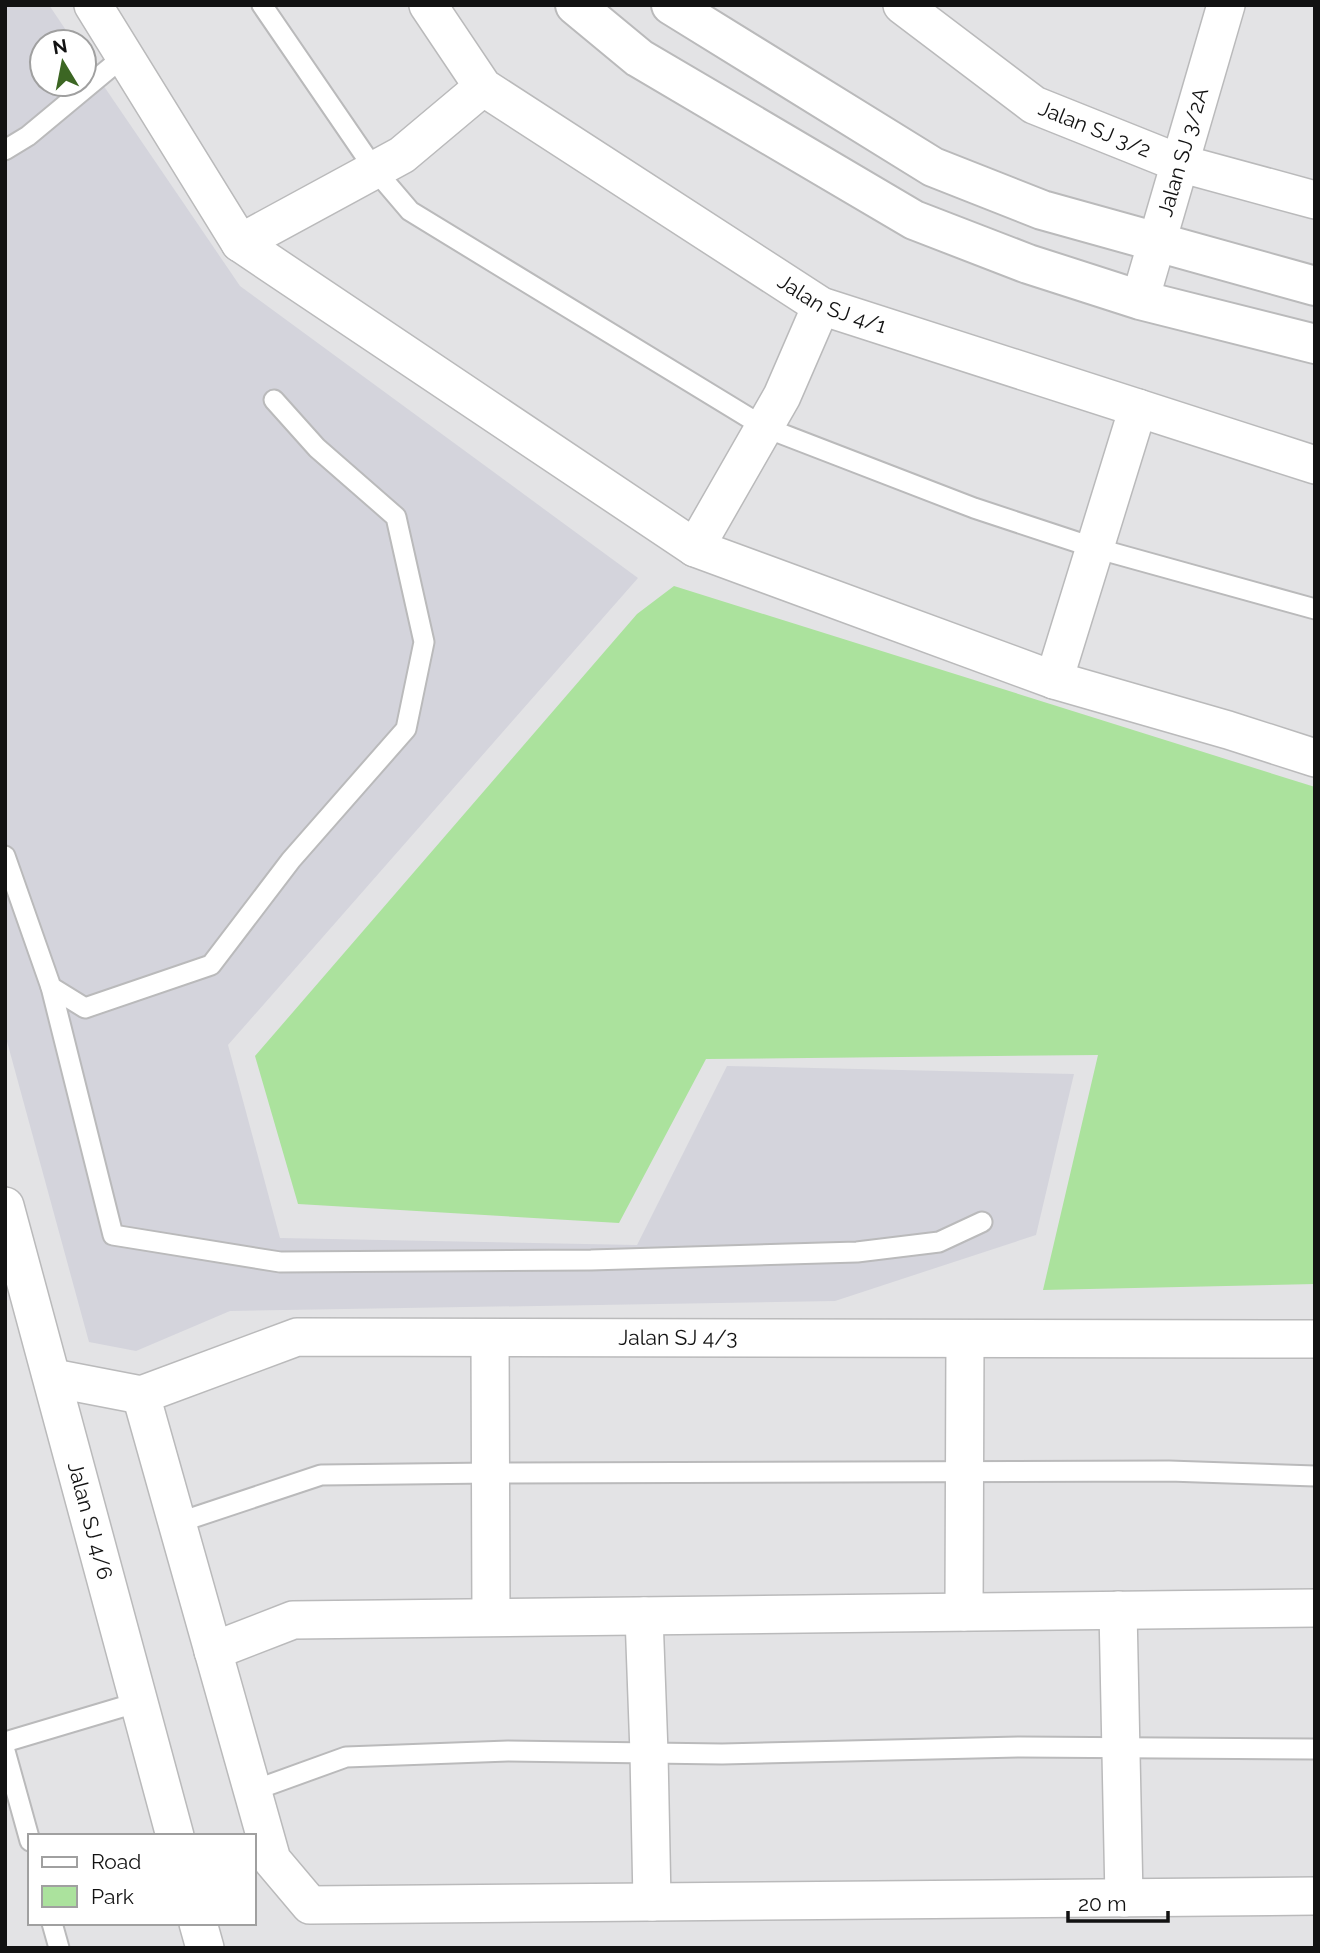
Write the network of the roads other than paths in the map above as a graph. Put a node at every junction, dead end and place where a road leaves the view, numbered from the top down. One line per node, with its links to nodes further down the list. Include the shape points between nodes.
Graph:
1 (93, 5): 8 (street)
2 (262, 5): 12 (lane)
3 (428, 5): 9 (street, Jalan SJ 4/1)
4 (575, 5): 17 (street, via 639,58 914,220)
5 (671, 5): 15 (street, via 933,167 1042,210)
6 (902, 5): 11 (street, Jalan SJ 3/2, via 1034,105)
7 (1218, 8): 11 (street, Jalan SJ 3/2A)
8 (123, 57): 10 (lane); 14 (street)
9 (483, 87): 12 (street, via 402,155); 18 (street, Jalan SJ 4/1)
10 (5, 150)
11 (1179, 163): 13 (street, Jalan SJ 3/2); 15 (street, Jalan SJ 3/2A)
12 (375, 170): 14 (street); 22 (lane, via 410,211)
13 (1315, 200)
14 (240, 243): 24 (street)
15 (1157, 243): 16 (street); 17 (street, Jalan SJ 3/2A)
16 (1315, 286)
17 (1140, 300): 19 (street)
18 (821, 306): 21 (street, Jalan SJ 4/1); 22 (street)
19 (1315, 344)
20 (274, 400): 30 (lane, via 317,448 396,517 424,642 406,729 291,860 211,965 85,1008)
21 (1138, 408): 23 (street, Jalan SJ 4/1); 25 (street)
22 (764, 427): 24 (street); 25 (lane, via 974,508)
23 (1315, 465)
24 (695, 548): 27 (street)
25 (1095, 548): 26 (lane); 27 (street)
26 (1315, 609)
27 (1054, 680): 28 (street)
28 (1315, 758)
29 (5, 856): 30 (lane)
30 (51, 987): 32 (lane, via 113,1236 280,1262 591,1260 857,1252 939,1242)
31 (5, 1206): 33 (street, Jalan SJ 4/6)
32 (982, 1222)
33 (11, 1251): 37 (street, Jalan SJ 4/6)
34 (490, 1338): 35 (street, Jalan SJ 4/3); 38 (street, Jalan SJ 4/3, via 297,1338); 39 (street)
35 (965, 1339): 36 (street, Jalan SJ 4/3); 40 (street)
36 (1315, 1339)
37 (53, 1378): 38 (street); 49 (street, Jalan SJ 4/6)
38 (141, 1395): 42 (street)
39 (491, 1473): 40 (lane); 42 (lane, via 321,1475); 47 (street)
40 (965, 1473): 41 (lane, via 1169,1471); 45 (street)
41 (1315, 1476)
42 (177, 1523): 48 (street)
43 (1315, 1608): 44 (street)
44 (1118, 1611): 45 (street); 51 (street)
45 (964, 1612): 46 (street)
46 (644, 1616): 47 (street); 54 (street)
47 (491, 1617): 48 (street, via 293,1620)
48 (213, 1651): 55 (street)
49 (139, 1702): 50 (lane); 56 (street, Jalan SJ 4/6)
50 (5, 1742)
51 (1120, 1748): 52 (lane); 54 (lane); 59 (street)
52 (1315, 1749)
53 (5, 1752): 57 (lane)
54 (649, 1753): 55 (lane, via 508,1751 346,1757); 60 (street)
55 (252, 1791): 60 (street, via 272,1860 310,1905)
56 (174, 1834)
57 (28, 1835)
58 (1315, 1896): 59 (street)
59 (1124, 1898): 60 (street)
60 (652, 1902)
61 (53, 1925): 63 (lane)
62 (199, 1925): 64 (street)
63 (59, 1948)
64 (205, 1948)

